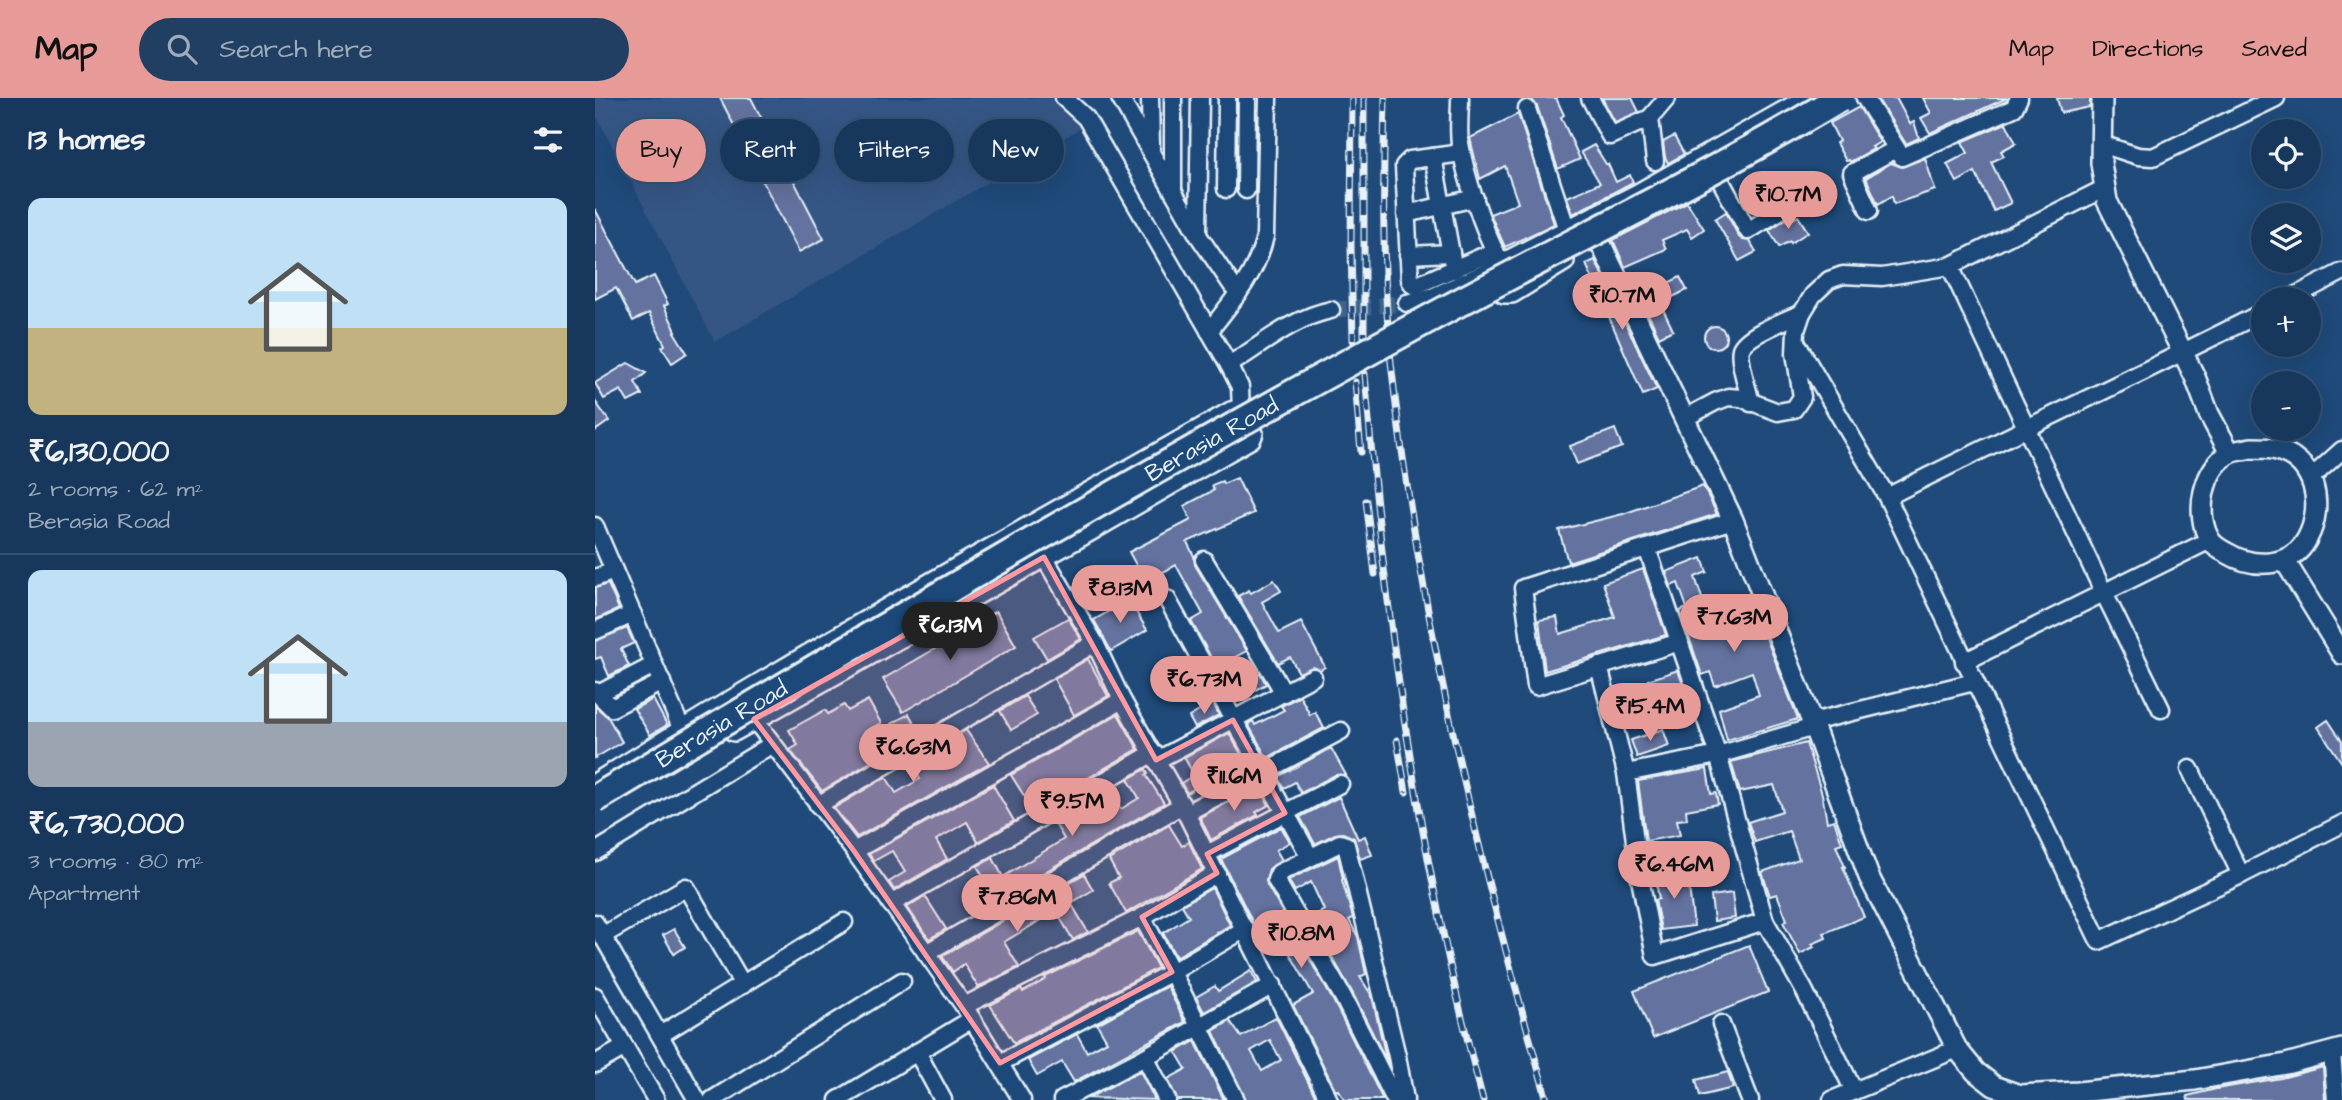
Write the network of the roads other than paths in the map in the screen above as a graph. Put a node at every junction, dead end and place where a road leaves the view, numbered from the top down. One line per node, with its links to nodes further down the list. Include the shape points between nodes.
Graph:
1 (1064, 98): 53 (street, via 1086,118)
2 (1119, 98): 23 (street)
3 (1173, 98): 33 (street)
4 (1460, 98): 24 (street)
5 (1590, 98): 20 (street, via 1610,136)
6 (1667, 98): 20 (street)
7 (1808, 98): 39 (street)
8 (1839, 98): 104 (main road, Berasia Road, bridge, via 1113,495)
9 (1855, 98): 27 (street)
10 (1865, 98): 22 (street)
11 (2019, 98): 22 (street, via 2014,108 1902,157)
12 (2102, 98): 21 (street)
13 (2276, 98): 21 (street, via 2153,157)
14 (1149, 99): 23 (street)
15 (1268, 102): 18 (street); 32 (street)
16 (1200, 103): 17 (street); 28 (street)
17 (1227, 103): 18 (street); 30 (street)
18 (1247, 103): 31 (street)
19 (1527, 109): 39 (street)
20 (1650, 118): 26 (street)
21 (2101, 144): 29 (street)
22 (1896, 149): 37 (street, via 1852,173)
23 (1151, 152): 33 (street)
24 (1462, 152): 25 (street); 34 (street)
25 (1433, 157): 36 (street); 38 (street, via 1410,160 1404,166)
26 (1655, 160)
27 (1717, 174): 35 (street, via 1748,231); 41 (street)
28 (1199, 188): 30 (street); 40 (street)
29 (2105, 188): 45 (street); 55 (street, via 2107,201)
30 (1226, 189): 31 (street)
31 (1246, 190): 32 (street)
32 (1266, 190): 48 (street, via 1262,250)
33 (1173, 191): 40 (street)
34 (1475, 198): 36 (street); 44 (street)
35 (1797, 200)
36 (1442, 206): 38 (street); 43 (street)
37 (1870, 211)
38 (1406, 214): 42 (street)
39 (1567, 230): 44 (street)
40 (1198, 235): 48 (street)
41 (1599, 240): 44 (street, via 1512,293 1504,293 1494,277); 59 (street)
42 (1408, 256): 43 (street); 43 (street, via 1413,285)
43 (1452, 261): 44 (street)
44 (1497, 261): 49 (street, via 1434,296)
45 (1950, 266): 51 (street, via 1892,276 1843,275 1829,280); 60 (street)
46 (2342, 272): 47 (street)
47 (2313, 287)
48 (1238, 294): 53 (street)
49 (1407, 303)
50 (1331, 310): 56 (street, via 1290,326)
51 (1802, 313): 54 (street); 57 (street, via 1748,339 1741,347)
52 (2251, 319): 55 (street)
53 (1209, 331): 56 (street)
54 (1796, 342): 57 (street, via 1802,397 1794,409 1778,412); 64 (street)
55 (2182, 354): 60 (street); 62 (street)
56 (1229, 365): 58 (street, via 1240,387)
57 (1751, 403): 59 (street, via 1728,397)
58 (1241, 411): 69 (street, via 1254,433 1251,438); 94 (street, via 1231,412 933,581)
59 (1685, 418): 65 (street)
60 (2027, 426): 64 (street); 74 (street)
61 (2342, 450): 63 (street)
62 (2230, 453): 63 (street, via 2251,448 2275,450 2296,460); 67 (street, via 2203,491 2202,513)
63 (2311, 478): 71 (street, via 2318,500 2315,524 2304,544)
64 (1887, 497): 81 (street)
65 (1733, 520): 68 (street); 93 (street)
66 (596, 529): 72 (street)
67 (2210, 540): 71 (street, via 2243,562); 74 (street)
68 (1647, 548): 78 (street); 83 (street, via 1523,588 1537,686)
69 (1044, 557): 79 (street); 91 (street)
70 (1204, 560): 88 (street)
71 (2285, 561): 80 (street)
72 (614, 571): 73 (street); 76 (street)
73 (595, 578)
74 (2104, 593): 81 (street); 90 (street)
75 (1167, 599): 92 (street)
76 (633, 614): 77 (street); 82 (street)
77 (595, 631)
78 (1680, 642): 83 (street); 98 (street)
79 (1095, 643): 89 (street); 105 (street)
80 (2342, 654)
81 (1964, 662): 86 (street)
82 (654, 665): 85 (street); 87 (street)
83 (1599, 666): 100 (street)
84 (1313, 677): 88 (street)
85 (662, 682): 87 (street, via 612,708); 94 (street)
86 (1973, 682): 93 (street); 115 (street, via 2099,941)
87 (597, 692)
88 (1284, 693): 92 (street)
89 (1122, 700): 97 (street); 110 (street)
90 (2161, 709)
91 (754, 719): 96 (street); 108 (street)
92 (1233, 720): 97 (street, via 1161,758); 101 (street)
93 (1813, 724): 98 (street); 133 (street, via 1869,877)
94 (682, 730): 102 (street)
95 (1341, 731): 101 (street)
96 (771, 745): 105 (street); 111 (street)
97 (1153, 753): 106 (street); 116 (street)
98 (1718, 755): 100 (street); 118 (street)
99 (2190, 769): 115 (street)
100 (1626, 773): 118 (street, via 1655,956)
101 (1262, 774): 106 (street); 107 (street)
102 (595, 784)
103 (1341, 784): 107 (street)
104 (595, 799)
105 (818, 805): 110 (street)
106 (1184, 809): 112 (street); 122 (street)
107 (1285, 813): 112 (street); 113 (street)
108 (595, 814)
109 (2342, 824): 115 (street)
110 (854, 851): 116 (street)
111 (595, 852)
112 (1207, 854): 114 (street)
113 (1310, 857): 153 (street, via 1279,873 1276,880); 154 (street, via 1346,845)
114 (1217, 873): 117 (street); 121 (street)
115 (2241, 875)
116 (891, 904): 122 (street)
117 (1142, 917): 123 (street); 128 (street)
118 (1765, 921): 140 (street)
119 (844, 922): 125 (street)
120 (599, 929): 125 (street, via 686,887); 131 (street)
121 (1245, 929): 123 (street); 126 (street)
122 (926, 953): 128 (street)
123 (1172, 972): 130 (street); 137 (street)
124 (902, 981): 144 (street)
125 (743, 985): 131 (street)
126 (1273, 985): 130 (street); 152 (street)
127 (595, 996): 132 (street)
128 (968, 1012): 135 (street); 137 (street)
129 (1721, 1024): 155 (street)
130 (1199, 1028): 136 (street); 151 (street)
131 (660, 1035): 143 (street)
132 (625, 1047): 138 (street); 142 (street)
133 (1957, 1049): 140 (street); 141 (street, via 1994,1086)
134 (2337, 1051): 141 (street, via 2195,1080); 157 (street)
135 (917, 1052): 139 (street); 147 (street)
136 (1145, 1057): 149 (street); 150 (street)
137 (1000, 1063): 148 (street)
138 (595, 1064)
139 (862, 1085): 145 (street); 146 (street)
140 (1854, 1091): 156 (street)
141 (2020, 1098)
142 (656, 1100)
143 (697, 1100)
144 (712, 1100)
145 (838, 1100)
146 (871, 1100)
147 (943, 1100)
148 (1022, 1100)
149 (1063, 1100)
150 (1167, 1100)
151 (1236, 1100)
152 (1329, 1100)
153 (1395, 1100)
154 (1405, 1100)
155 (1750, 1100)
156 (1832, 1100)
157 (2336, 1100)

